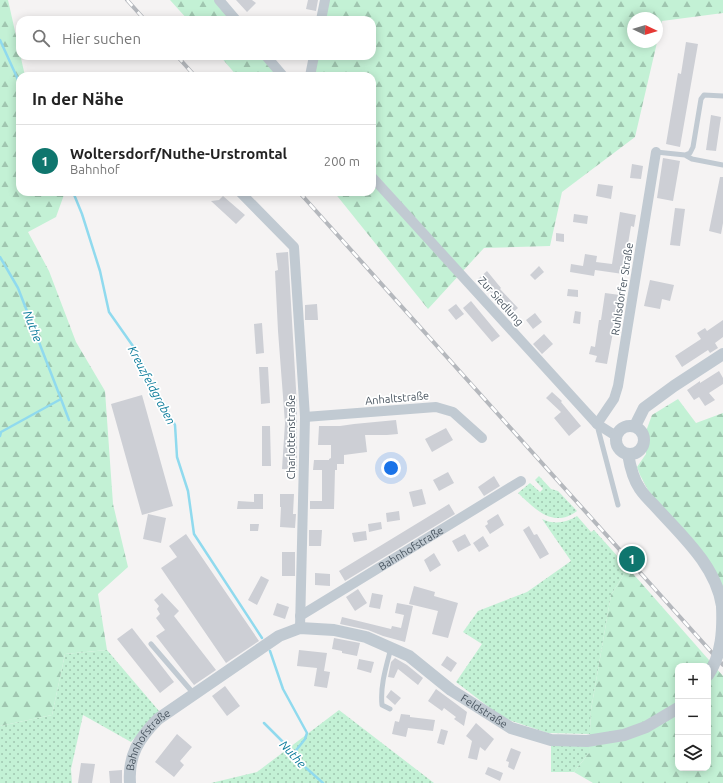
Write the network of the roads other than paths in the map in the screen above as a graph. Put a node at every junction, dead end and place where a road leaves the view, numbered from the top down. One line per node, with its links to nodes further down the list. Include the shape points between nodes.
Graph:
1 (219, 0): 3 (street)
2 (325, 0): 4 (street)
3 (233, 16)
4 (322, 16)
5 (269, 60): 7 (street)
6 (313, 60): 8 (street)
7 (280, 72)
8 (311, 72)
9 (723, 96): 11 (lane, via 704,95 701,99 692,147 690,153)
10 (656, 152): 11 (lane); 17 (street, Ruhlsdorfer Straße, via 618,386 614,399)
11 (685, 155): 12 (lane, via 692,159)
12 (723, 165)
13 (376, 181): 17 (street, Zur Siedlung)
14 (244, 196): 16 (street, Charlottenstraße, via 294,247)
15 (723, 354): 18 (street, via 644,408)
16 (304, 417): 20 (street, Anhaltstraße, via 436,407 453,412); 24 (street, Charlottenstraße)
17 (597, 424): 19 (street, Zur Siedlung); 23 (lane)
18 (635, 426): 19 (street, via 621,428); 21 (street, via 642,433 644,442 640,450)
19 (616, 436): 21 (street, via 616,446)
20 (482, 438)
21 (628, 454): 27 (street, bridge, via 631,470 639,488 691,546 716,584 722,606 723,624 721,641)
22 (521, 482): 24 (street, Bahnhofstraße)
23 (618, 505)
24 (300, 622): 26 (street, Feldstraße, via 366,637); 28 (street, Bahnhofstraße)
25 (151, 644): 28 (lane)
26 (391, 648): 29 (lane, via 381,696 382,705); 30 (street, Feldstraße, via 409,656 451,690 511,728 551,740 587,741 624,735 646,727)
27 (711, 670)
28 (194, 694): 31 (street, Bahnhofstraße, via 158,719 144,733 133,753)
29 (390, 709)
30 (675, 710)
31 (130, 783)

